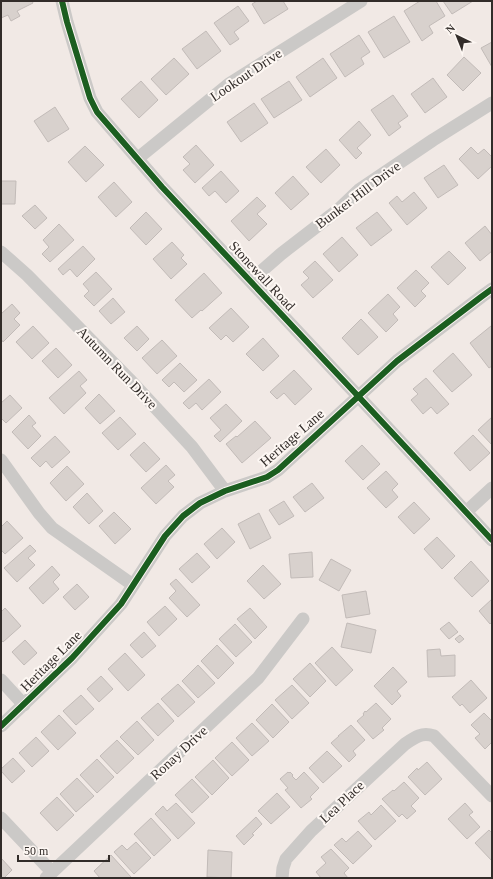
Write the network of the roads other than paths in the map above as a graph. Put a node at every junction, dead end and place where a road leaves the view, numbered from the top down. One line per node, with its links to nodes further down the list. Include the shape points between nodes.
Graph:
1 (62, 1): 4 (street, Stonewall Road, via 90,98 97,112)
2 (361, 1): 4 (street, Lookout Drive, via 229,84)
3 (492, 103): 6 (street, Bunker Hill Drive, via 359,190)
4 (137, 159): 6 (street, Stonewall Road)
5 (1, 252): 11 (street, Autumn Run Drive, via 140,390 192,447)
6 (250, 281): 8 (street, Stonewall Road)
7 (492, 289): 8 (street, Heritage Lane, via 397,361)
8 (358, 396): 11 (street, Heritage Lane, via 278,470 267,477); 12 (street, Stonewall Road)
9 (1, 460): 14 (street, via 52,528)
10 (492, 488): 12 (street)
11 (225, 491): 14 (street, Heritage Lane, via 200,503 183,516 165,536)
12 (466, 512): 13 (street, Stonewall Road)
13 (492, 540)
14 (133, 585): 17 (street, Heritage Lane, via 121,604 87,642)
15 (303, 619): 21 (street, Ronay Drive, via 258,678)
16 (1, 680): 17 (street)
17 (24, 705): 18 (street, Heritage Lane)
18 (1, 726)
19 (492, 796): 22 (street, Lea Place, via 434,736 417,736 405,744 311,831 286,859)
20 (1, 818): 21 (street)
21 (49, 875)
22 (282, 878)

